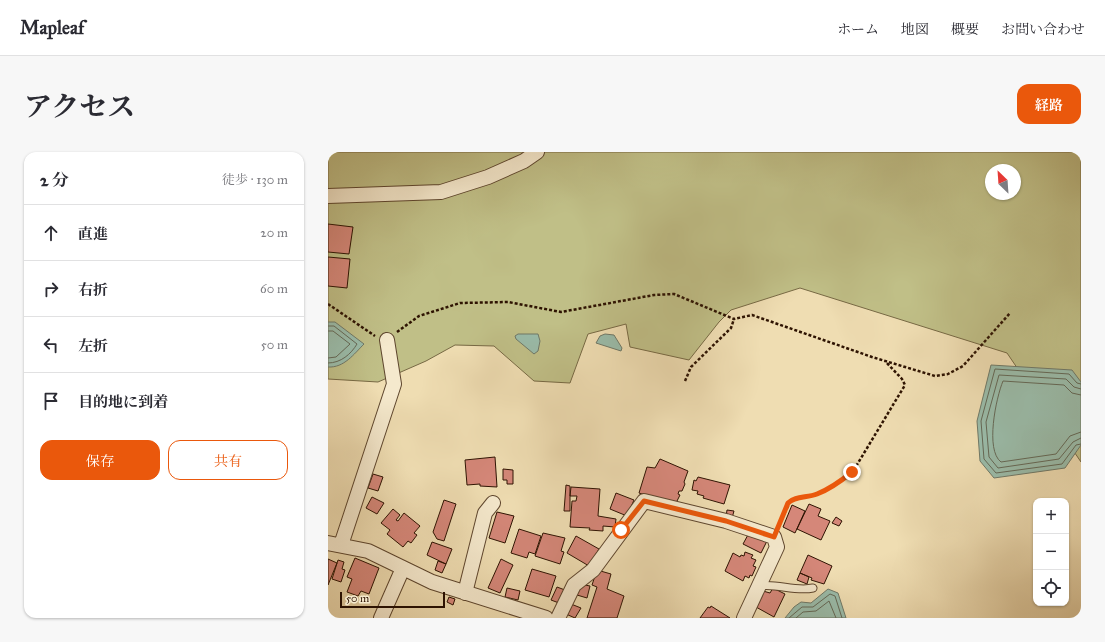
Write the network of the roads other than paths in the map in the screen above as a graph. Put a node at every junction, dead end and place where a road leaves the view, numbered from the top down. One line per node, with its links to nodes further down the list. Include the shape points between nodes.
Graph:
1 (537, 152): 2 (street, via 524,161 488,177 441,192)
2 (328, 196)
3 (387, 340): 5 (street, via 394,384)
4 (493, 503): 9 (street, via 485,513)
5 (334, 544): 6 (street, via 368,552)
6 (403, 568): 9 (street, via 432,582); 10 (street)
7 (758, 586): 8 (lane, via 776,585 805,590); 12 (street, via 777,547 774,537 726,521 644,501 593,570 574,585); 13 (street)
8 (813, 588)
9 (465, 593): 11 (street)
10 (381, 618)
11 (546, 618)
12 (558, 618)
13 (744, 618)

